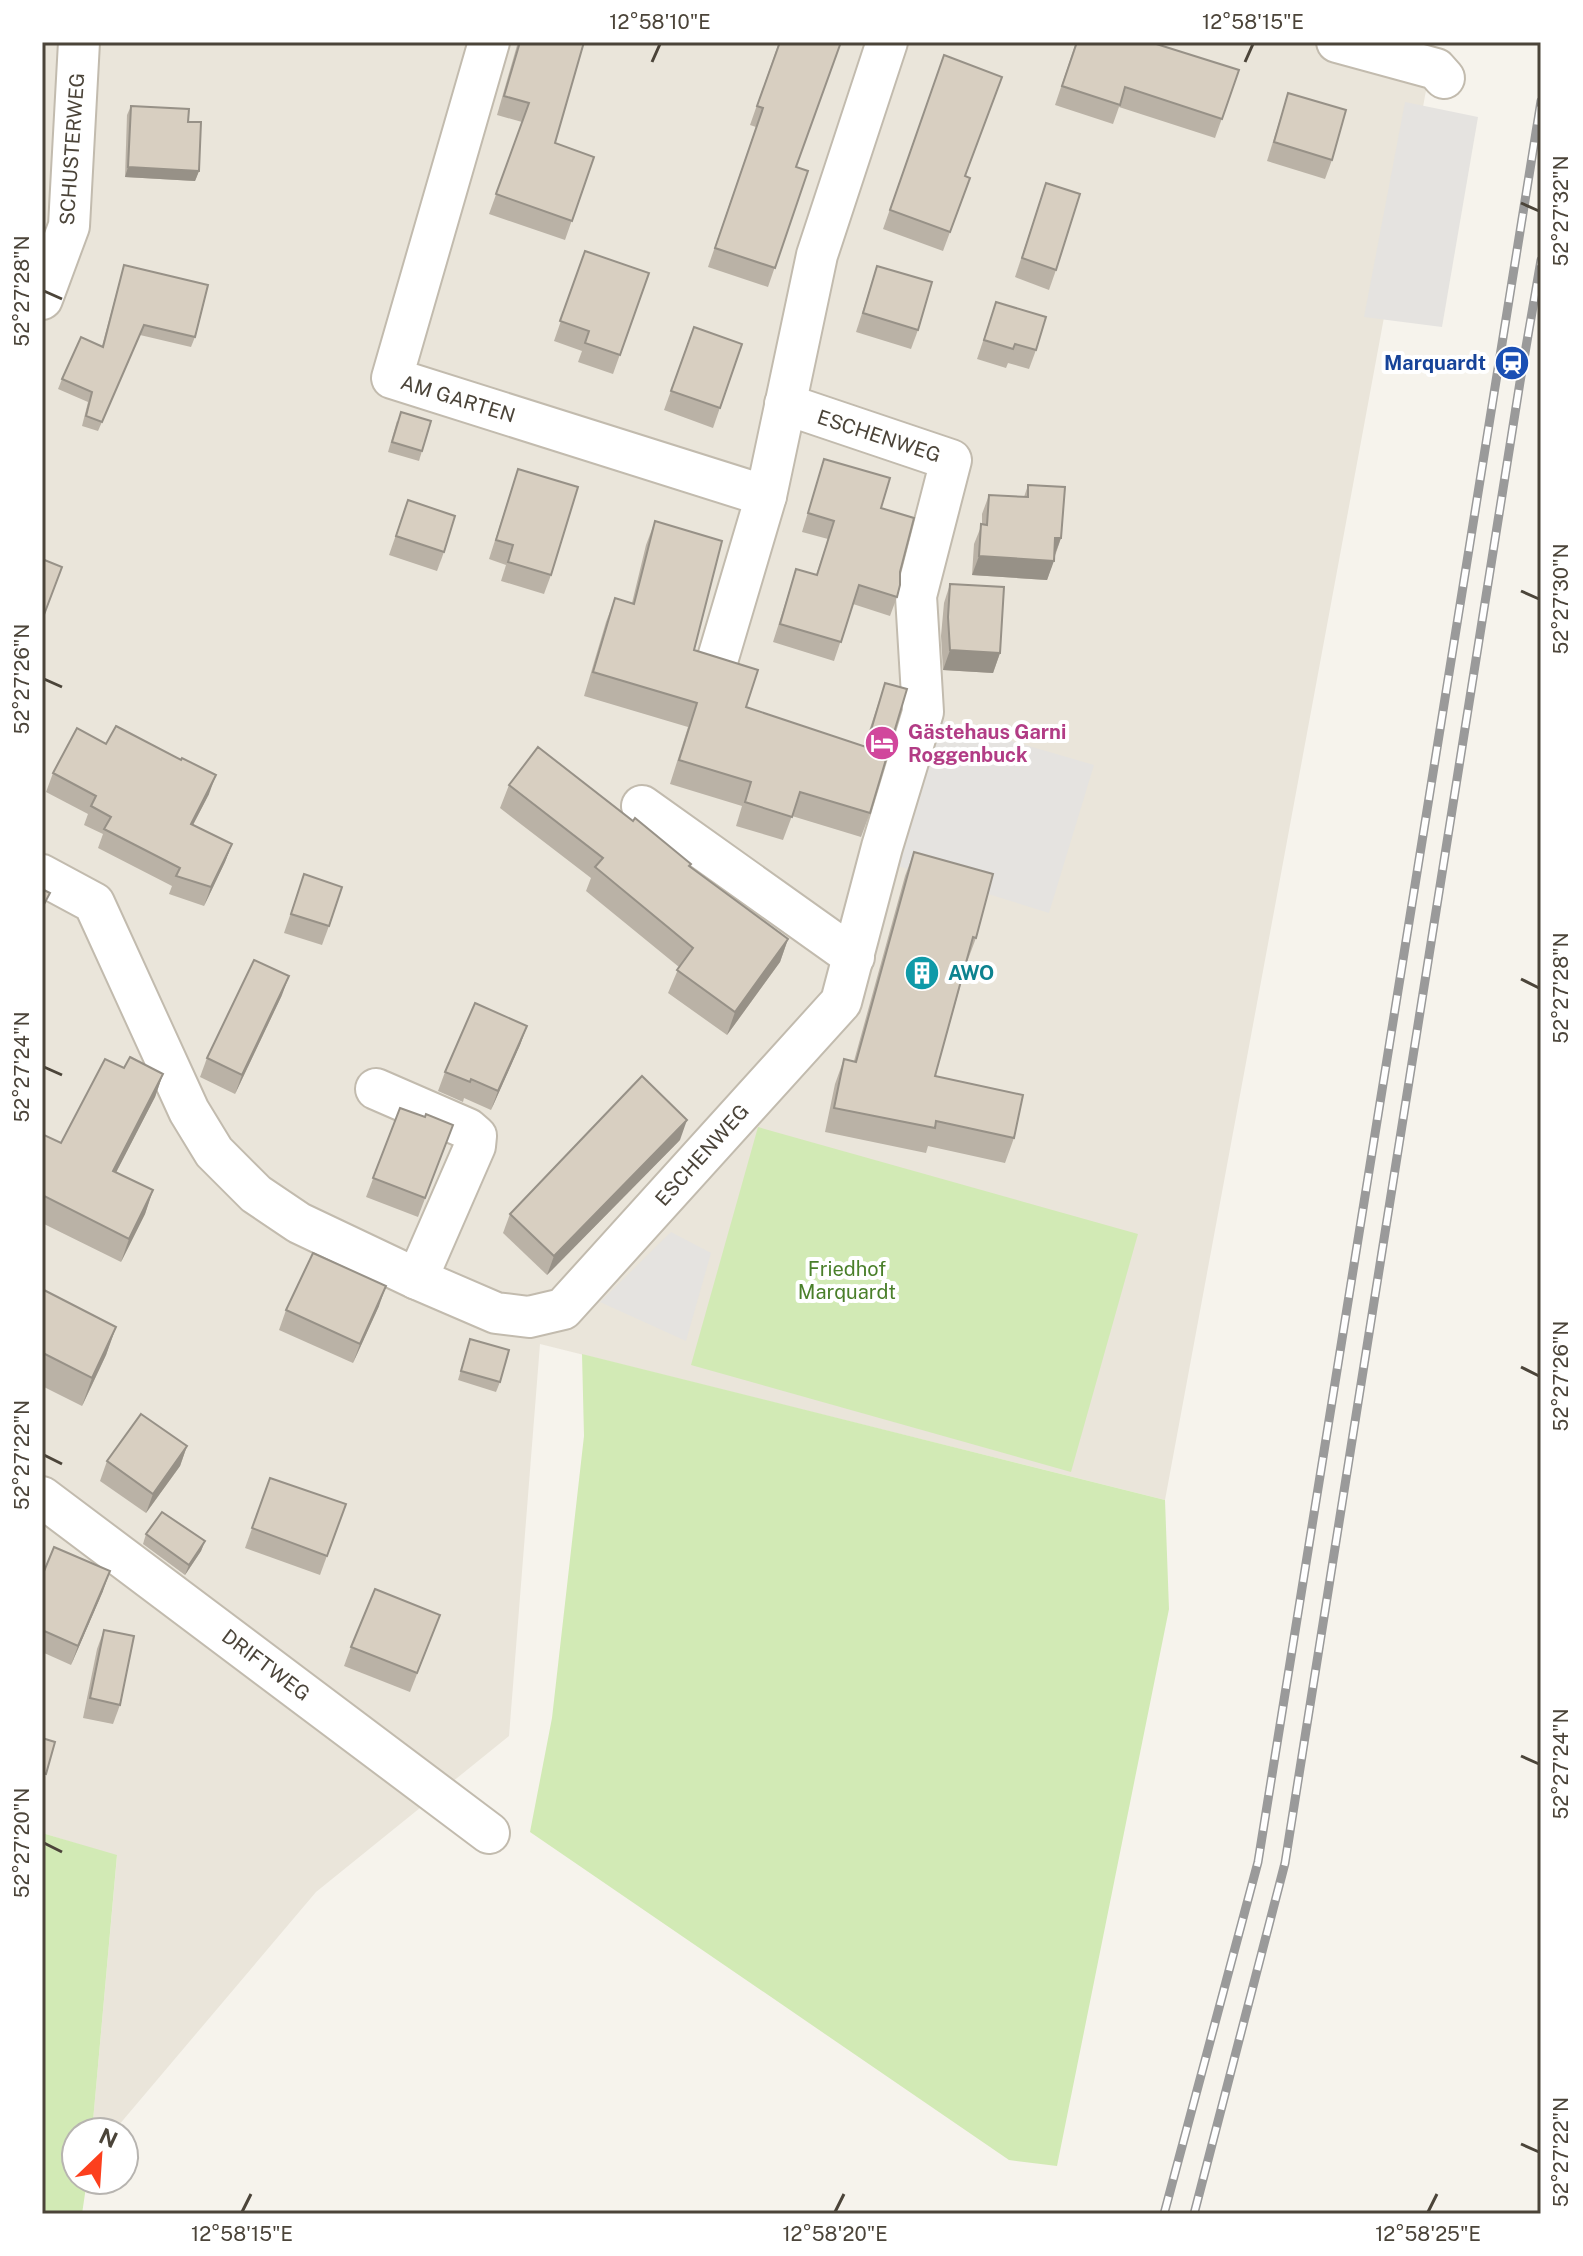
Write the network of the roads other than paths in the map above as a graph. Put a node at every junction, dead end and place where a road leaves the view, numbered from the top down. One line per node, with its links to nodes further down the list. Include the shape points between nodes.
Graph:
1 (79, 42): 6 (street, SCHUSTERWEG, via 69,226)
2 (489, 42): 8 (street, AM GARTEN, via 392,378)
3 (887, 42): 7 (street, via 817,255)
4 (1337, 42): 5 (street, via 1436,69)
5 (1444, 78)
6 (42, 299)
7 (785, 404): 8 (street); 12 (street, ESCHENWEG, via 951,460 916,596 923,712)
8 (766, 496): 9 (street)
9 (718, 658)
10 (642, 806): 12 (street)
11 (42, 875): 14 (street, ESCHENWEG, via 94,903 189,1111 214,1152 256,1194 299,1223)
12 (854, 957): 14 (street, ESCHENWEG, via 841,1002 563,1309 529,1317 496,1313)
13 (376, 1089): 14 (street, via 476,1136)
14 (417, 1279)
15 (42, 1497): 16 (street, DRIFTWEG)
16 (489, 1833)

